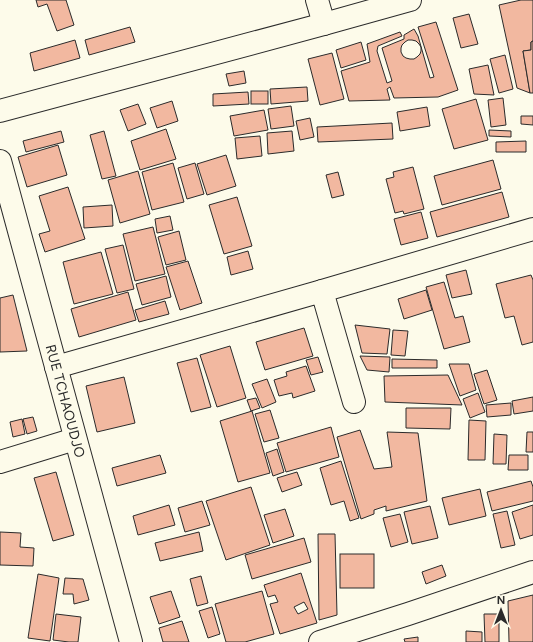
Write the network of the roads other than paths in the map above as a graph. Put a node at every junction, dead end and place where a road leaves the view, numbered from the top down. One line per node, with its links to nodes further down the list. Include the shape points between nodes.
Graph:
1 (317, 0): 3 (street)
2 (410, 0): 3 (street)
3 (324, 24): 4 (street)
4 (0, 111)
5 (0, 161): 8 (street, RUE TCHAOUDJO)
6 (533, 229): 7 (street)
7 (322, 291): 8 (street); 9 (street)
8 (56, 367): 10 (street, RUE TCHAOUDJO)
9 (354, 402)
10 (75, 439): 11 (street); 13 (street, RUE TCHAOUDJO)
11 (0, 462)
12 (533, 572): 14 (street)
13 (131, 642)
14 (320, 642)

